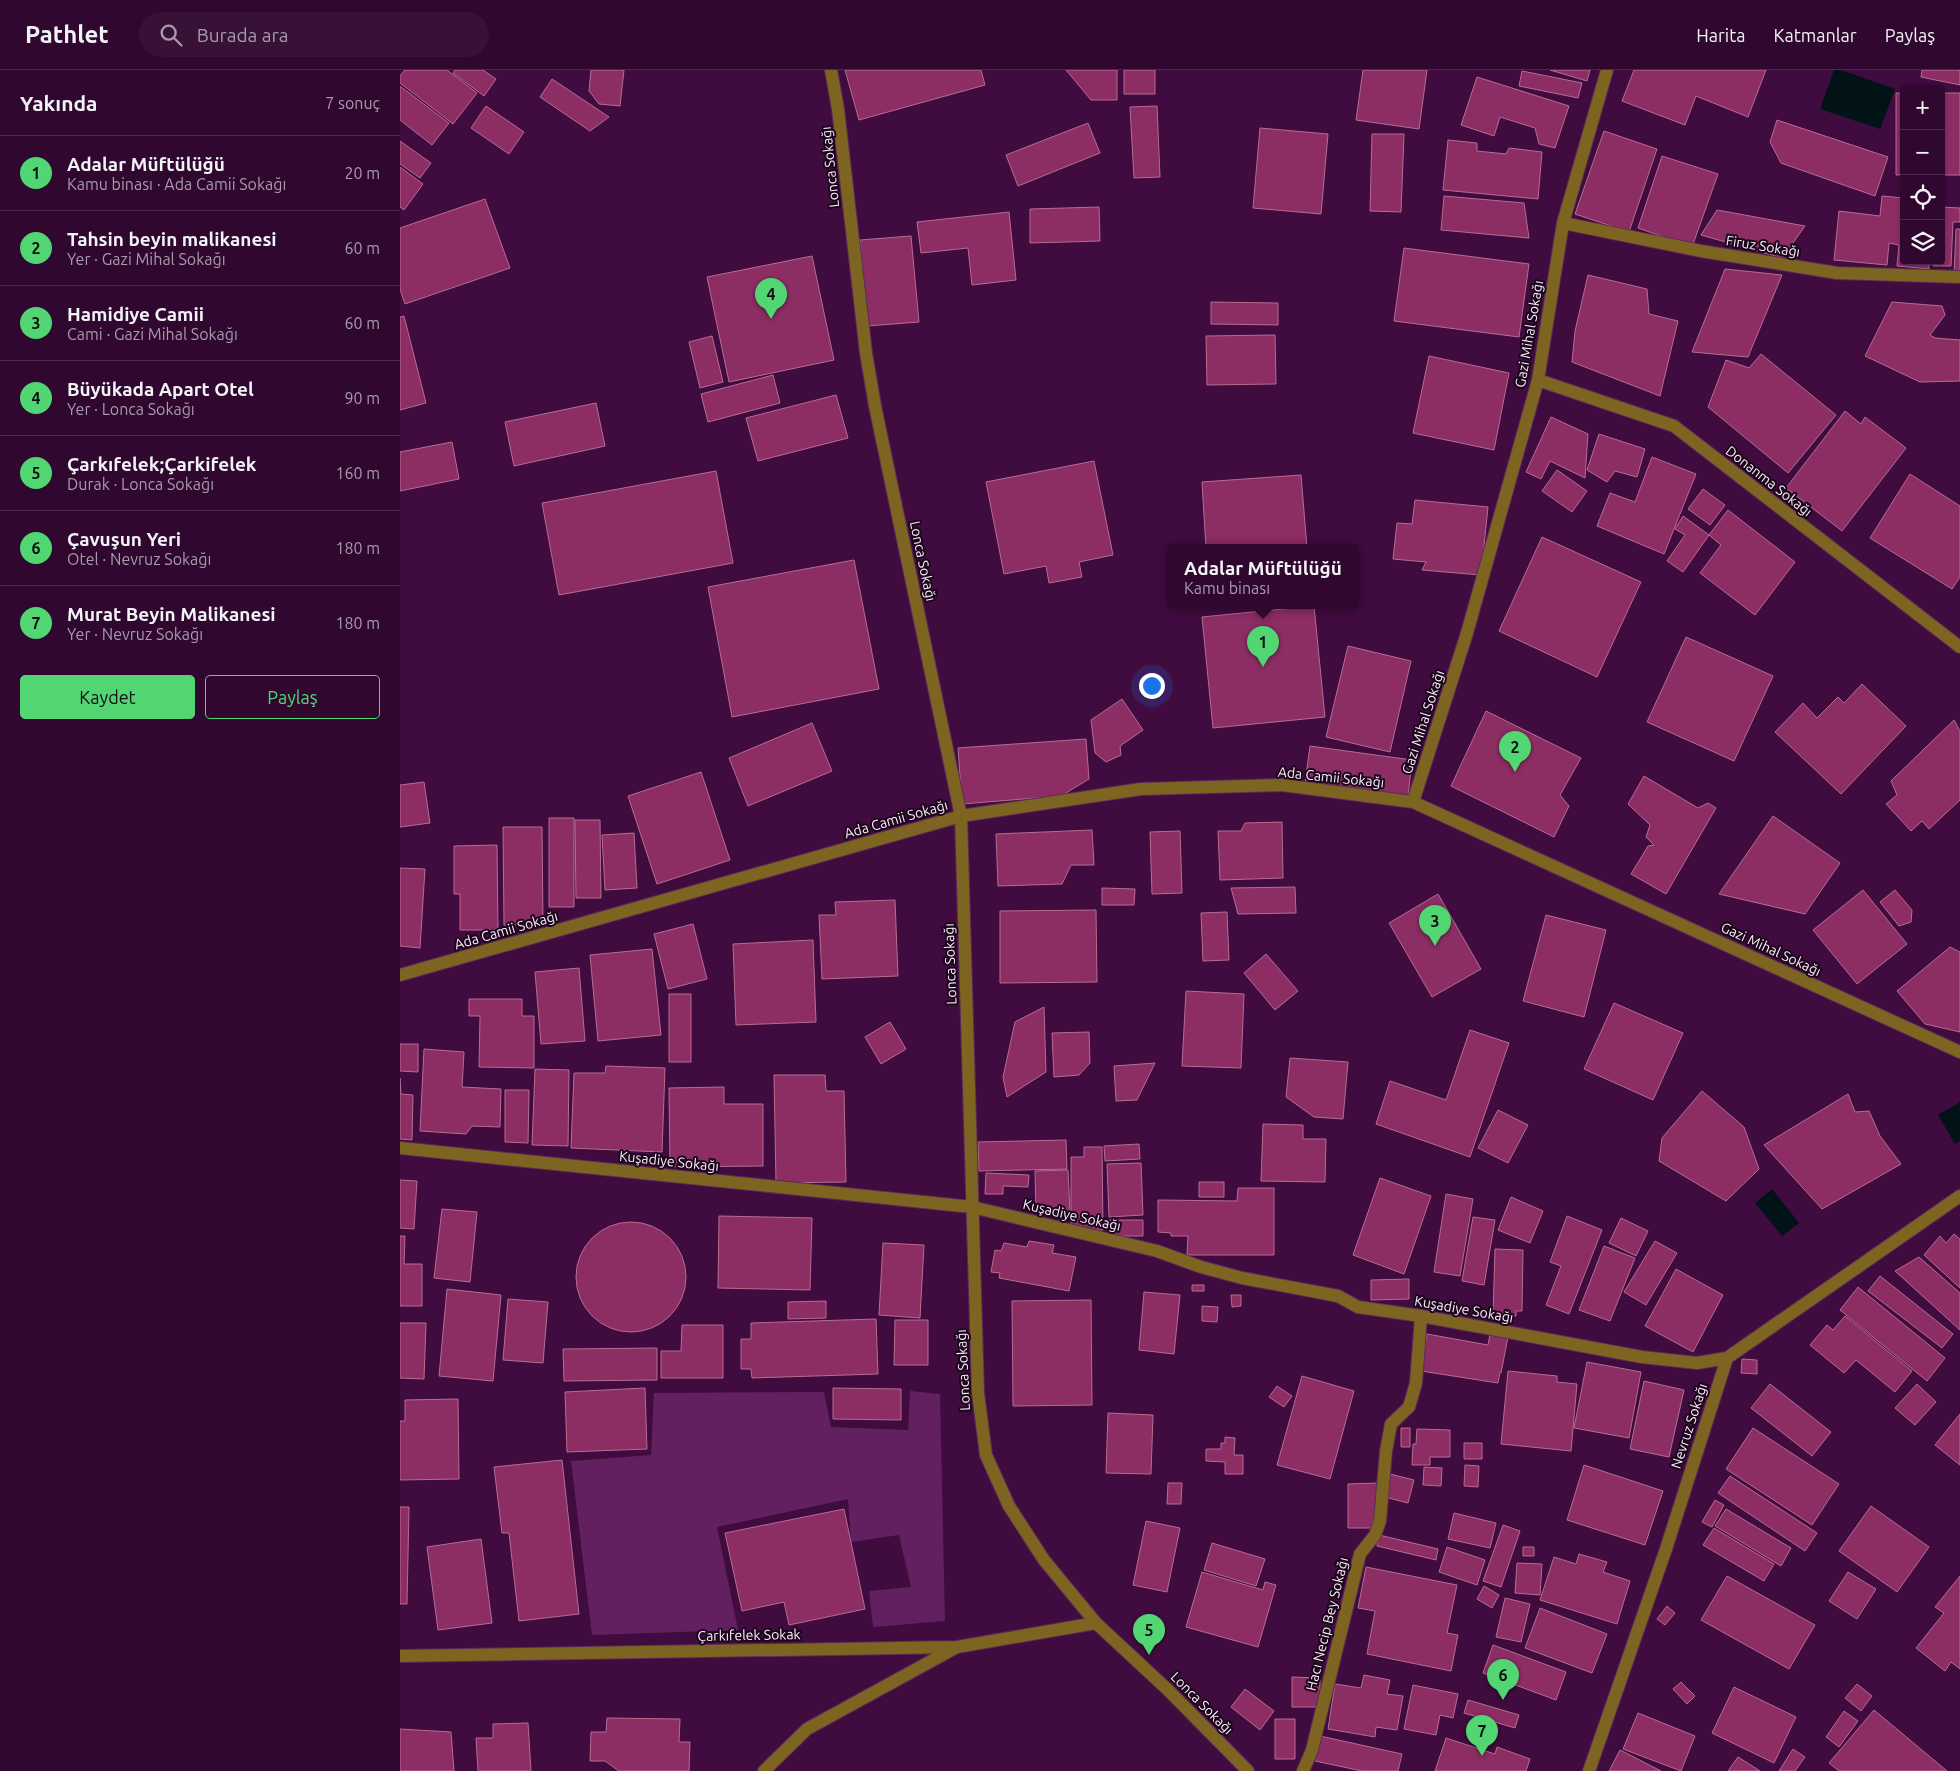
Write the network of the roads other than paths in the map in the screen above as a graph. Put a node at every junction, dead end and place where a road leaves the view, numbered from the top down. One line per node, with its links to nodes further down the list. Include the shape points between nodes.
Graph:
1 (831, 70): 8 (street, Lonca Sokağı, via 875,406)
2 (1607, 70): 3 (street, Gazi Mihal Sokağı)
3 (1563, 223): 4 (street, Firuz Sokağı, via 1701,252 1837,273); 5 (street, Gazi Mihal Sokağı)
4 (1960, 278)
5 (1538, 380): 6 (street, Donanma Sokağı, via 1674,426); 7 (street, Gazi Mihal Sokağı, via 1467,633)
6 (1960, 647)
7 (1413, 802): 8 (street, Ada Camii Sokağı, via 1282,785 1141,789); 10 (street, Gazi Mihal Sokağı)
8 (961, 816): 9 (street, Ada Camii Sokağı); 13 (street, Lonca Sokağı)
9 (400, 975)
10 (1960, 1052)
11 (400, 1148): 13 (street, Kuşadiye Sokağı)
12 (1960, 1196): 15 (street)
13 (972, 1207): 14 (street, Kuşadiye Sokağı, via 1157,1251 1242,1278 1338,1296 1358,1307); 16 (street, Lonca Sokağı, via 978,1393 986,1455 1009,1506 1044,1560)
14 (1421, 1316): 15 (street, Kuşadiye Sokağı, via 1642,1357 1697,1363); 21 (street, Hacı Necip Bey Sokağı, via 1416,1384 1409,1406 1391,1424 1380,1521 1375,1535 1360,1554 1312,1750)
15 (1727, 1358): 22 (street, Nevruz Sokağı, via 1666,1550)
16 (1096, 1623): 17 (street, Çarkıfelek Sokak); 20 (street, Lonca Sokağı)
17 (957, 1647): 18 (street, Çarkıfelek Sokak); 19 (street, via 807,1729)
18 (400, 1656)
19 (764, 1771)
20 (1248, 1771)
21 (1303, 1771)
22 (1589, 1771)

